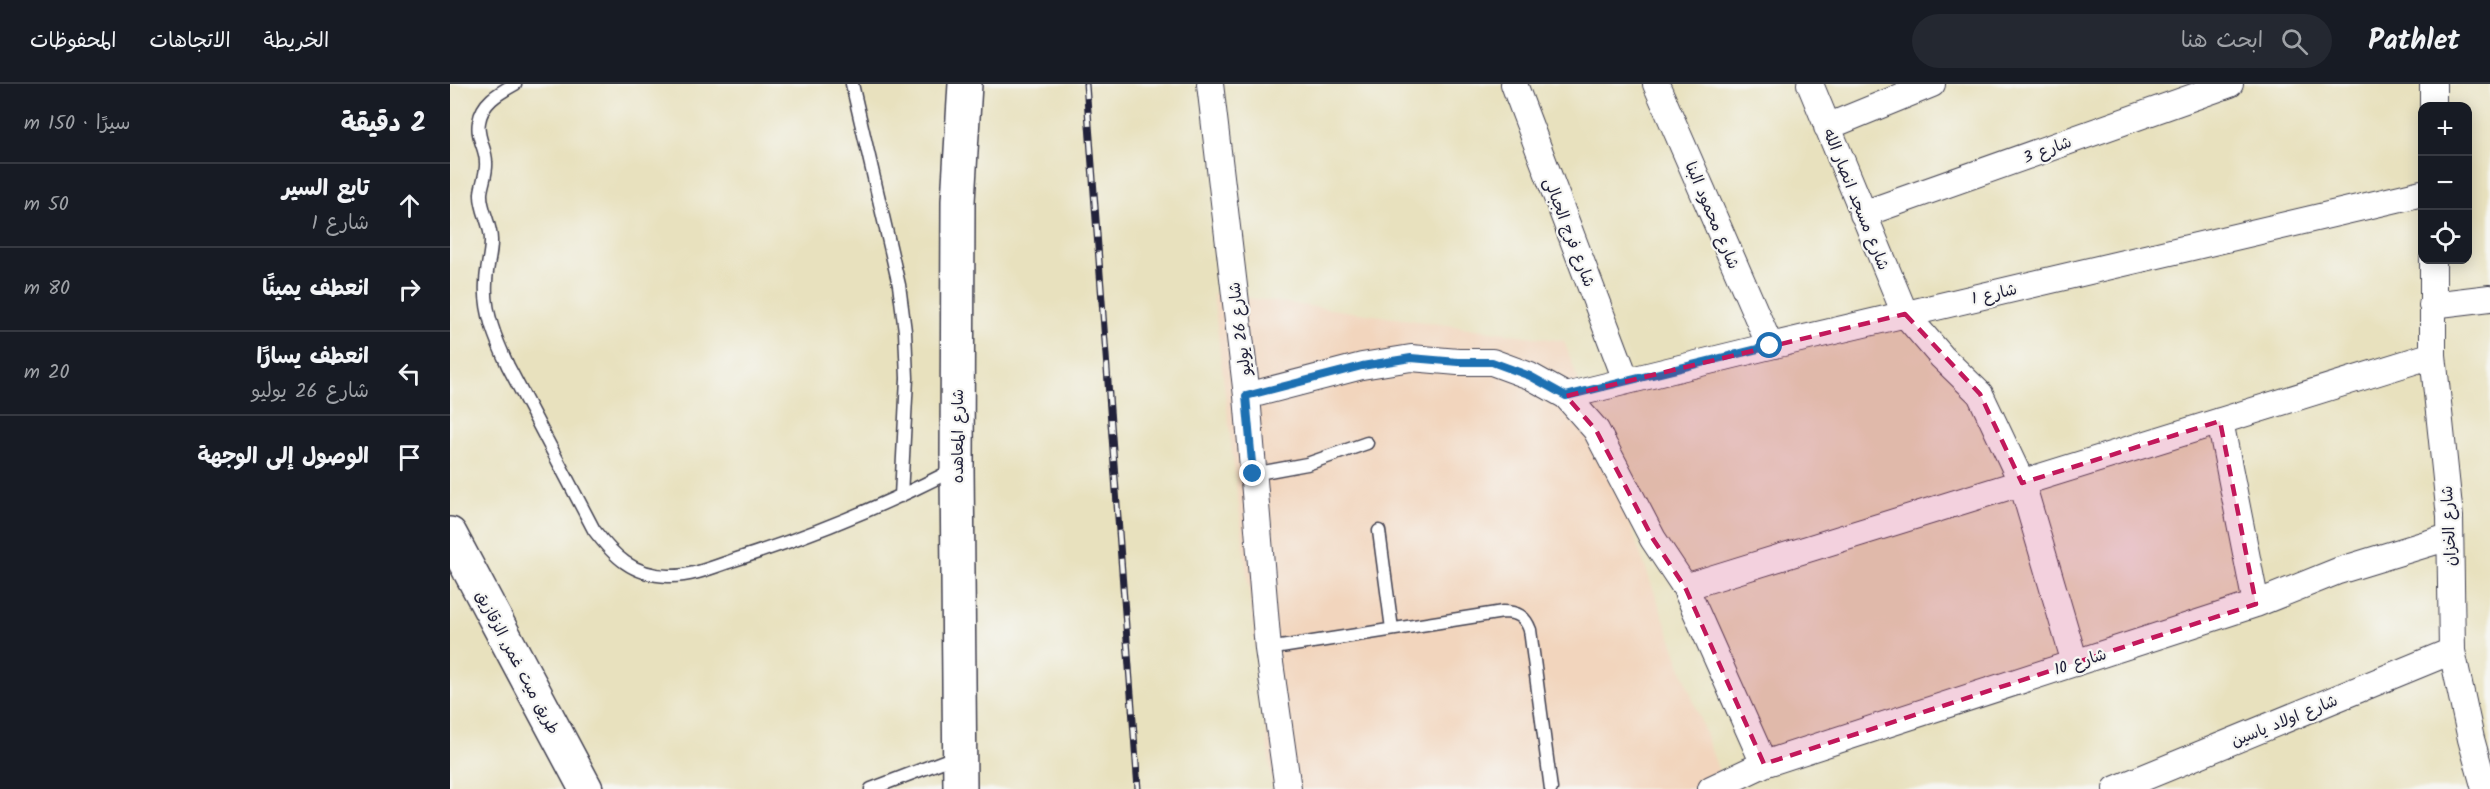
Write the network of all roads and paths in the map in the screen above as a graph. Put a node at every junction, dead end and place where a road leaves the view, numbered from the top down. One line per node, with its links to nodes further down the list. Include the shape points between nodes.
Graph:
1 (515, 84): 29 (lane, via 492,99 479,122 478,135 486,158 481,195 491,242 485,284 488,313 508,366 594,530 613,555 639,571 669,576 699,572 835,525)
2 (852, 84): 29 (lane, via 899,285 905,331 907,378)
3 (965, 84): 26 (main road, شارع المعاهده, via 958,201)
4 (1210, 84): 22 (street, شارع 26 يوليو)
5 (1514, 84): 21 (street, شارع فرج الجبالى)
6 (1656, 84): 19 (street, شارع محمود البنا)
7 (1810, 84): 12 (street, شارع مسجد انصار الله)
8 (1932, 84): 12 (street)
9 (2230, 84): 14 (street, شارع 3)
10 (2433, 84): 11 (street)
11 (2433, 102)
12 (1827, 127): 14 (street, شارع مسجد انصار الله)
13 (2418, 195): 18 (street, شارع 1)
14 (1863, 214): 18 (street, شارع مسجد انصار الله)
15 (2433, 264): 17 (street, شارع الخزان)
16 (2490, 298): 17 (street)
17 (2432, 305): 20 (street, شارع الخزان)
18 (1905, 314): 19 (street, شارع 1); 28 (street, شارع مسجد انصار الله, via 1980,394)
19 (1770, 346): 21 (street, شارع 1)
20 (2433, 355): 24 (street); 32 (street, شارع الخزان)
21 (1626, 380): 23 (street, شارع 1)
22 (1246, 396): 23 (street, via 1362,366 1411,358 1492,362 1530,376); 27 (street, شارع 26 يوليو)
23 (1566, 396): 33 (street, via 1596,430 1653,538)
24 (2220, 421): 28 (street); 34 (street)
25 (1366, 443): 27 (lane, via 1307,464)
26 (957, 468): 29 (lane); 40 (main road, شارع المعاهده)
27 (1253, 474): 36 (street, شارع 26 يوليو)
28 (2022, 483): 33 (street); 38 (street, شارع مسجد انصار الله)
29 (901, 496)
30 (1379, 531): 35 (lane)
31 (450, 534): 42 (main road, طريق ميت غمر, الزقازيق)
32 (2449, 537): 34 (street, شارع 10, via 2338,571); 37 (street, شارع الخزان)
33 (1685, 587): 41 (street)
34 (2256, 604): 38 (street, شارع 10)
35 (1392, 629): 36 (lane); 46 (lane, via 1503,612 1520,615 1530,630)
36 (1268, 649): 45 (street, شارع 26 يوليو)
37 (2452, 651): 39 (street, شارع الخزان); 48 (street, شارع اولاد ياسين)
38 (2075, 663): 41 (street, شارع 10)
39 (2480, 735): 49 (street, شارع الخزان)
40 (958, 756): 43 (lane); 44 (main road, شارع المعاهده)
41 (1764, 764): 47 (street, شارع 10)
42 (586, 789)
43 (871, 789)
44 (960, 789)
45 (1288, 789)
46 (1551, 789)
47 (1711, 789)
48 (2116, 789)
49 (2485, 789)

